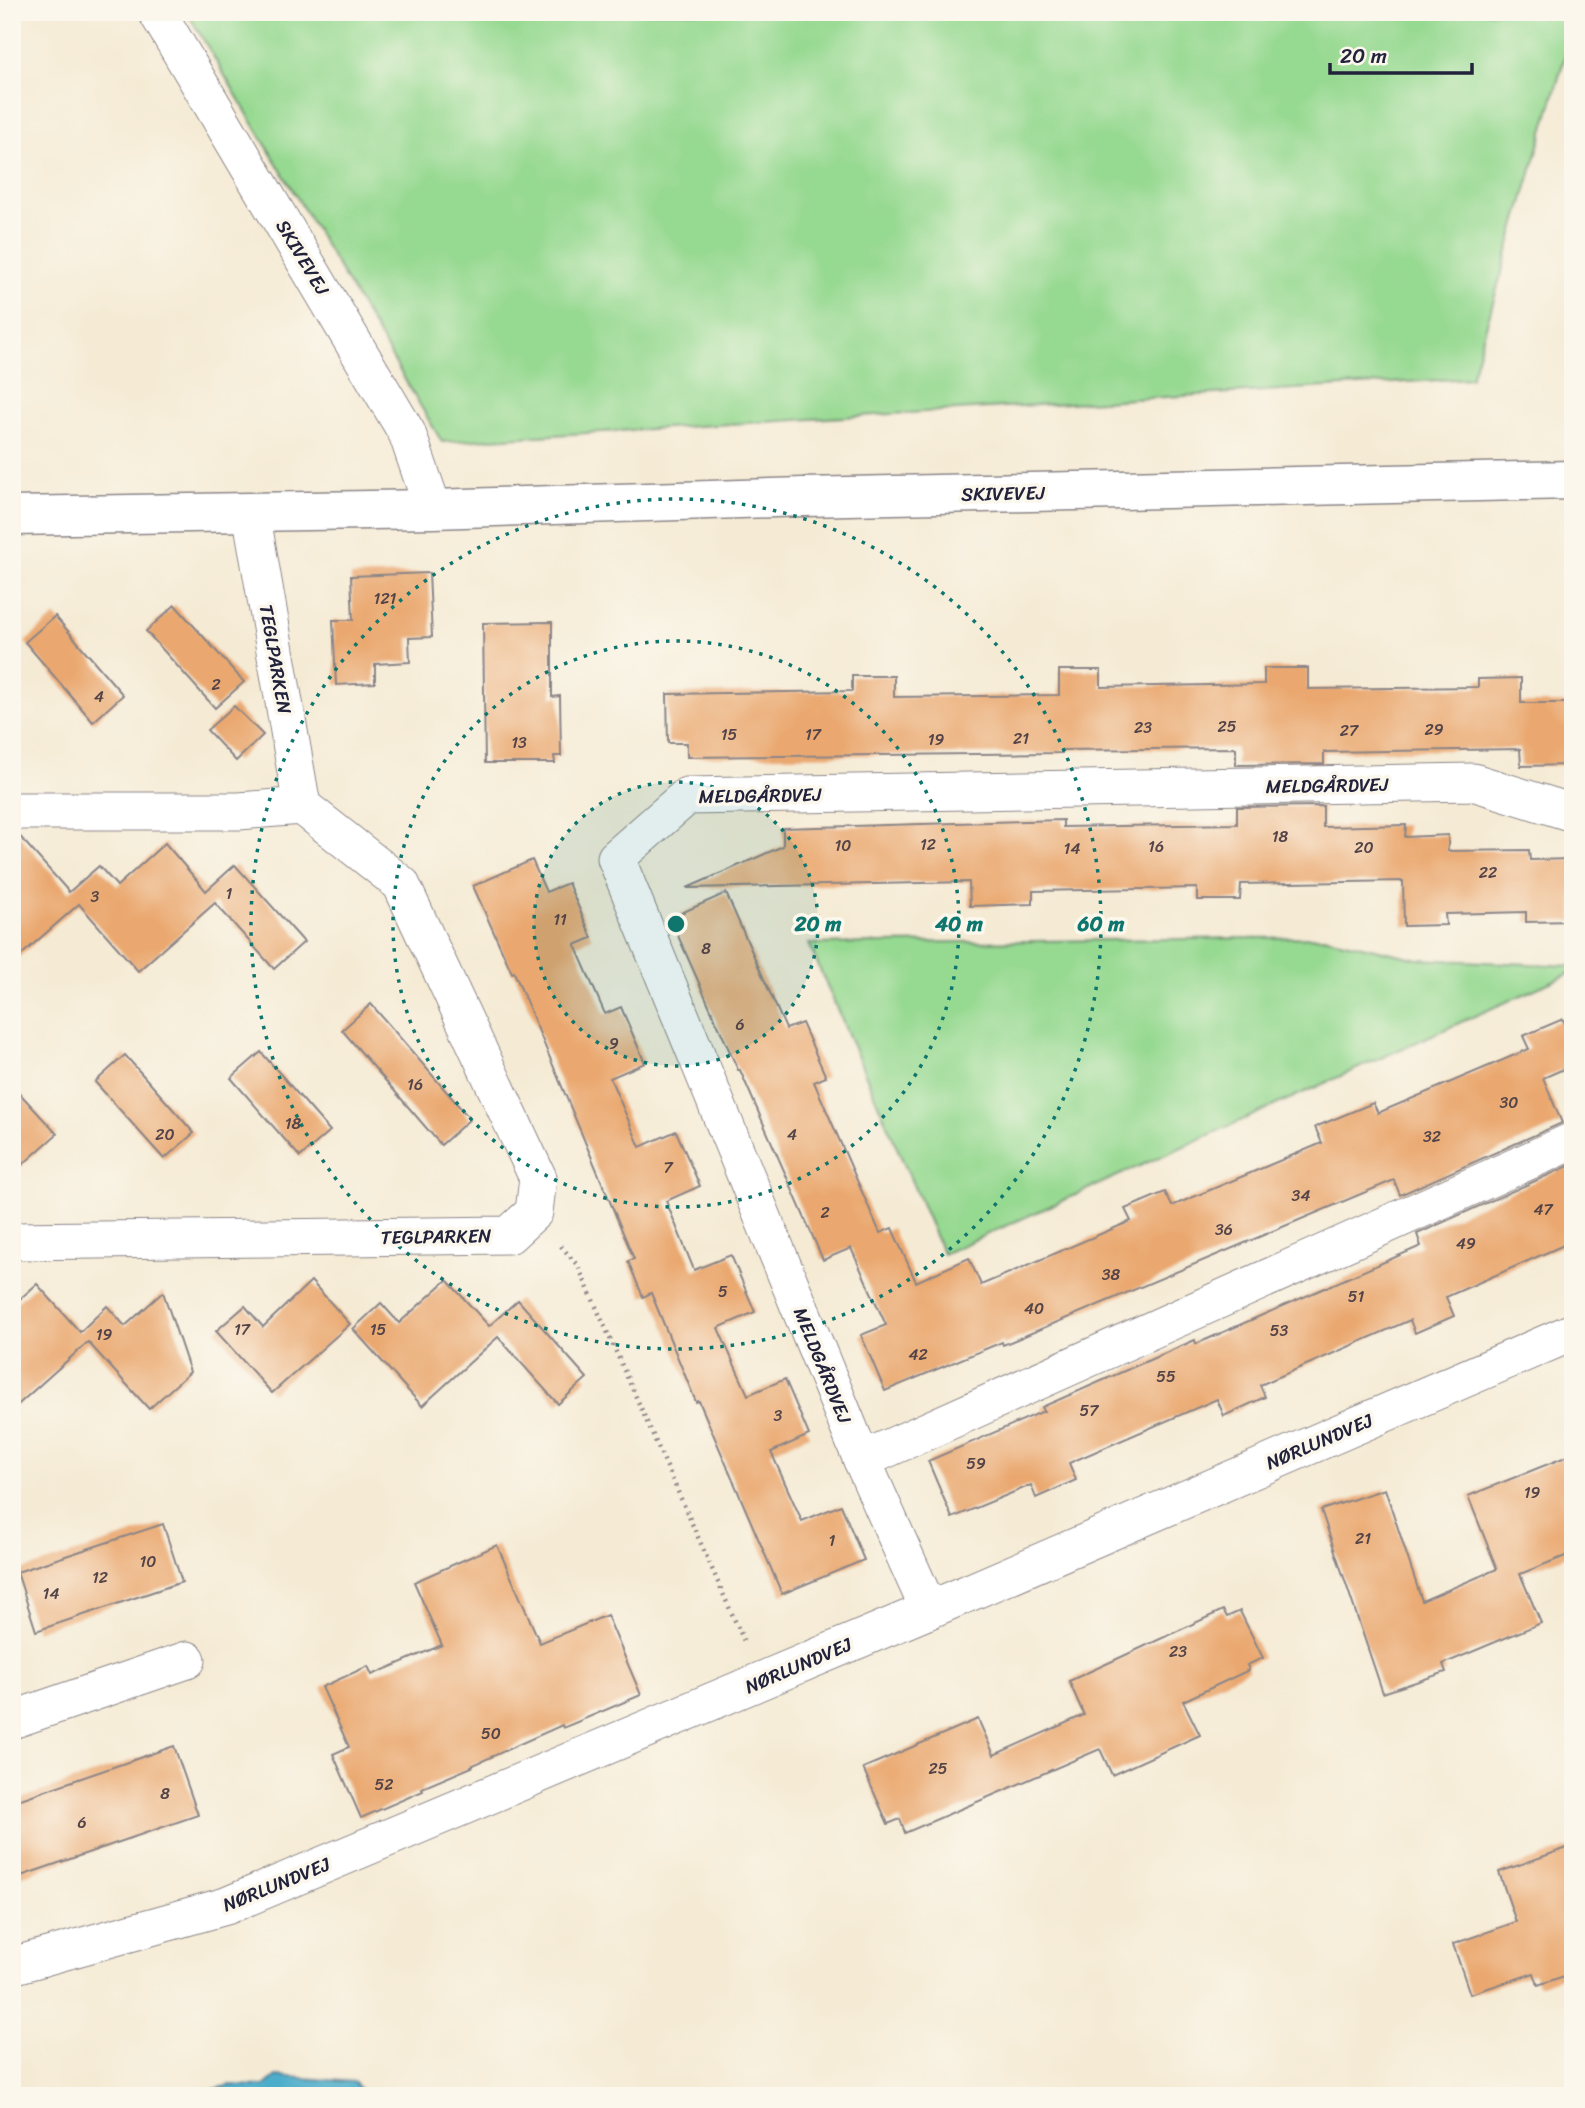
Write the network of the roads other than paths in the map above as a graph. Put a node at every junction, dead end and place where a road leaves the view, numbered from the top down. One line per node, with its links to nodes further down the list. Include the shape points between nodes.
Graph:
1 (157, 12): 3 (street, SKIVEVEJ, via 407,433)
2 (1573, 480): 3 (street, SKIVEVEJ)
3 (433, 509): 4 (street, SKIVEVEJ)
4 (251, 512): 5 (street, SKIVEVEJ); 6 (street, TEGLPARKEN)
5 (12, 516)
6 (302, 806): 7 (street, via 239,811); 10 (street, TEGLPARKEN, via 401,884 538,1178 534,1212 509,1235)
7 (12, 811)
8 (1573, 813): 12 (street, MELDGÅRDVEJ, via 1473,782 688,796 617,858)
9 (1573, 1141): 12 (street)
10 (12, 1241)
11 (1573, 1332): 13 (street, NØRLUNDVEJ)
12 (862, 1460): 13 (street, MELDGÅRDVEJ)
13 (929, 1609): 16 (street, NØRLUNDVEJ, via 226,1906)
14 (187, 1660): 15 (street)
15 (12, 1720)
16 (12, 1966)

